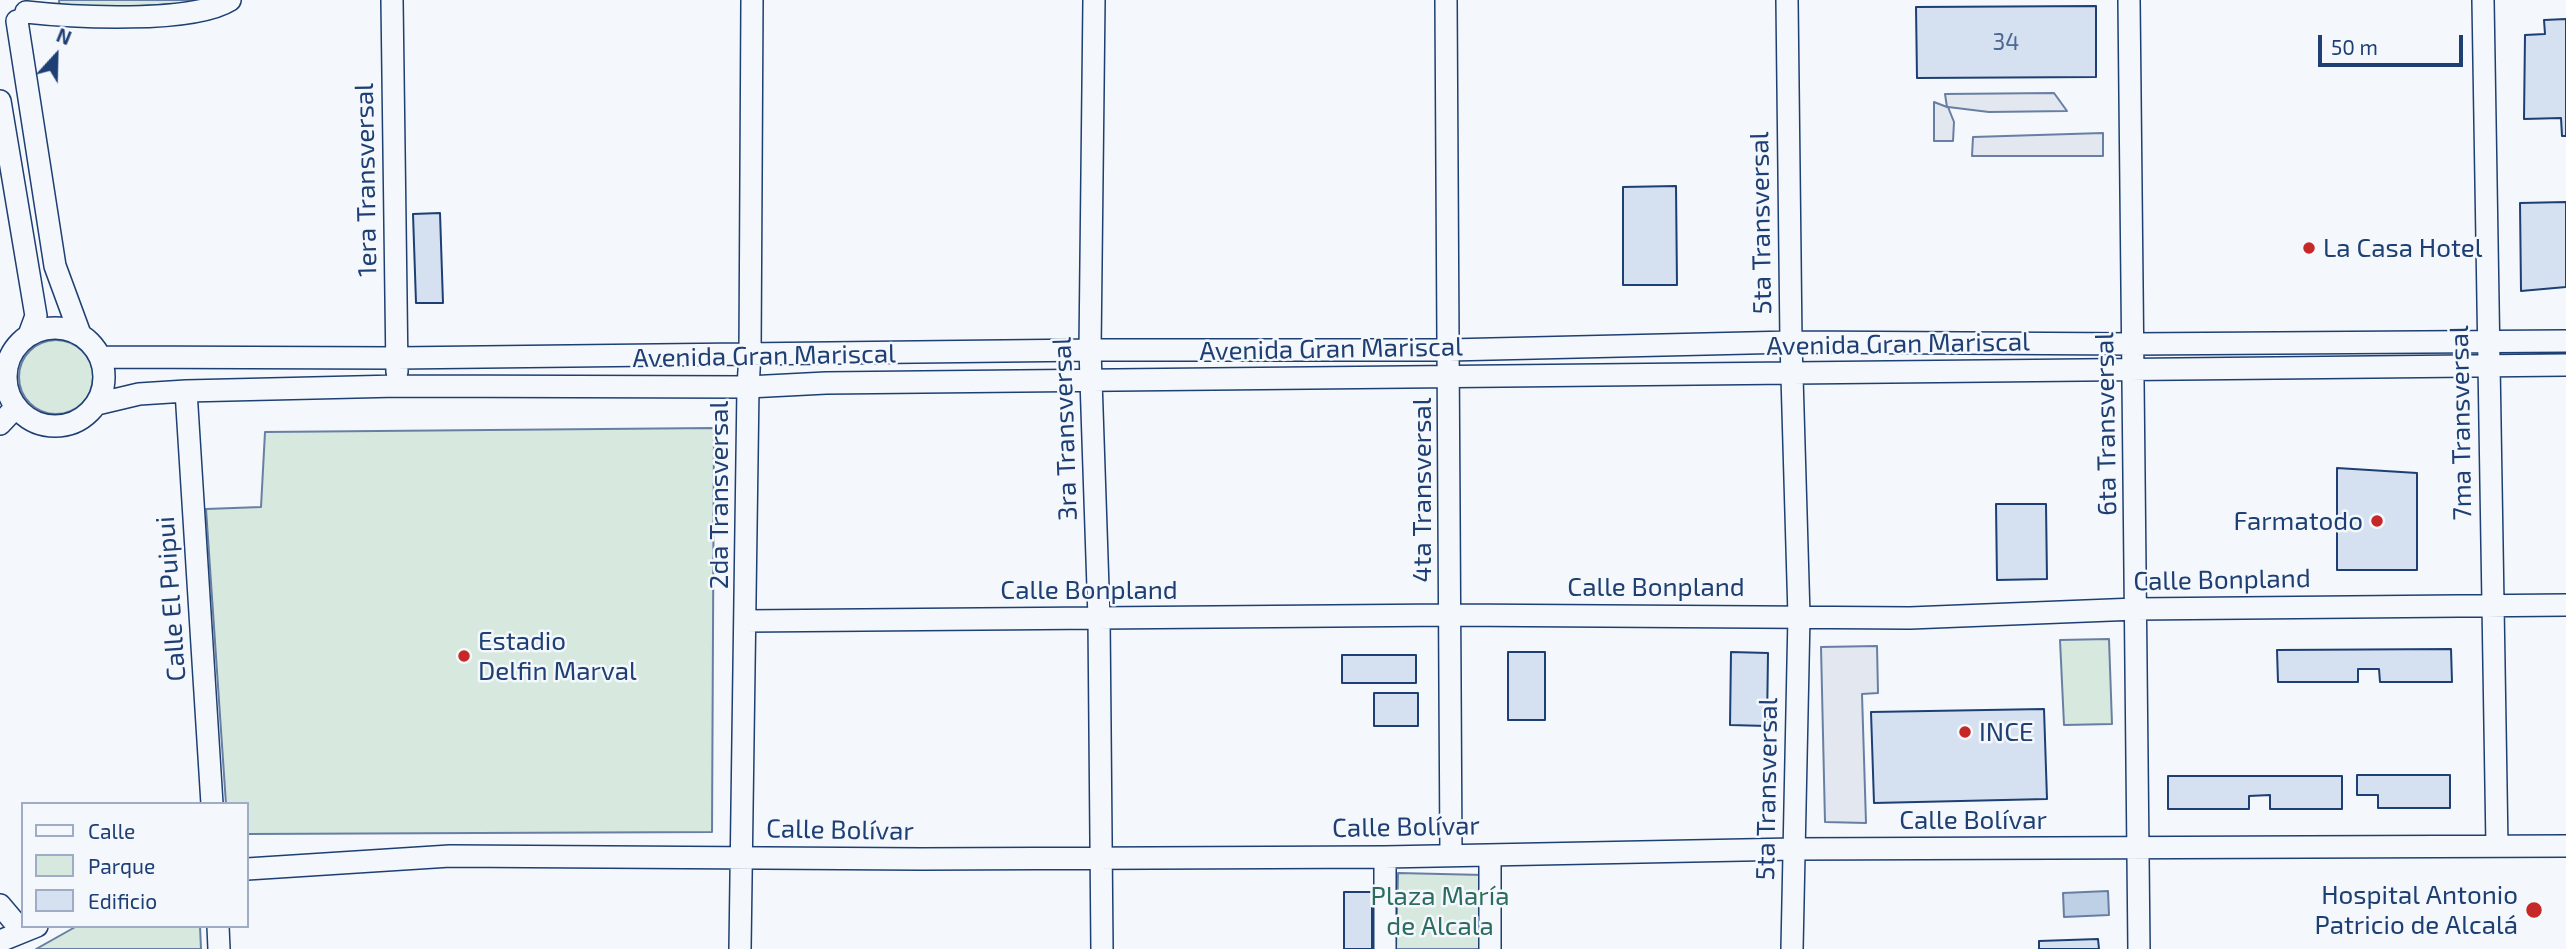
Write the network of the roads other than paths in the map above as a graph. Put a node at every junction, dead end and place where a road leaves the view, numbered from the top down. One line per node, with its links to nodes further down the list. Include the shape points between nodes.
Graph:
1 (230, 0): 9 (street, via 202,10 147,16)
2 (392, 0): 21 (street, 1era Transversal)
3 (752, 0): 19 (street, 2da Transversal)
4 (1094, 0): 17 (street, 3ra Transversal)
5 (1446, 0): 18 (street, 4ta Transversal)
6 (1787, 0): 14 (street, 5ta Transversal)
7 (2129, 0): 16 (street, 6ta Transversal)
8 (2483, 0): 15 (street, 7ma Transversal)
9 (18, 15): 11 (street, via 55,265)
10 (0, 101): 12 (street, via 37,316)
11 (80, 334): 12 (street, via 55,327); 20 (street)
12 (29, 335): 32 (street, via 14,349 6,368 7,388)
13 (2566, 341): 15 (street, Avenida Gran Mariscal)
14 (1791, 342): 16 (street, Avenida Gran Mariscal); 18 (street, Avenida Gran Mariscal); 25 (street, 5ta Transversal)
15 (2488, 343): 16 (street, Avenida Gran Mariscal); 23 (street, 7ma Transversal)
16 (2133, 344): 24 (street, 6ta Transversal)
17 (1090, 350): 18 (street, Avenida Gran Mariscal); 19 (street, Avenida Gran Mariscal); 27 (street, 3ra Transversal)
18 (1449, 350): 26 (street, 4ta Transversal)
19 (750, 355): 21 (street, Avenida Gran Mariscal); 29 (street, 2da Transversal)
20 (101, 357): 21 (street, Avenida Gran Mariscal); 31 (street, via 105,376)
21 (397, 358): 28 (street, 1era Transversal)
22 (2566, 365): 23 (street, Avenida Gran Mariscal)
23 (2488, 367): 24 (street, Avenida Gran Mariscal); 34 (street, 7ma Transversal)
24 (2133, 369): 25 (street, Avenida Gran Mariscal); 36 (street, 6ta Transversal)
25 (1793, 373): 26 (street, Avenida Gran Mariscal); 38 (street, 5ta Transversal)
26 (1450, 376): 27 (street, Avenida Gran Mariscal); 37 (street, 4ta Transversal)
27 (1090, 380): 29 (street, Avenida Gran Mariscal); 39 (street, 3ra Transversal)
28 (398, 386): 29 (street, Avenida Gran Mariscal); 30 (street, Avenida Gran Mariscal)
29 (748, 387): 40 (street, 2da Transversal)
30 (186, 391): 31 (street, Avenida Gran Mariscal, via 139,394); 41 (street, Calle El Puipui)
31 (97, 404): 32 (street, via 77,422 64,426 37,424)
32 (16, 407): 33 (street)
33 (0, 424)
34 (2492, 605): 35 (street, Calle Bonpland); 36 (street, Calle Bonpland); 42 (street, 7ma Transversal)
35 (2566, 605)
36 (2136, 609): 38 (street, Calle Bonpland, via 1910,618); 44 (street, 6ta Transversal)
37 (1450, 615): 38 (street, Calle Bonpland); 39 (street, Calle Bonpland); 46 (street, 4ta Transversal)
38 (1799, 616): 45 (street, 5ta Transversal)
39 (1099, 618): 40 (street, Calle Bonpland); 49 (street, 3ra Transversal)
40 (746, 621): 48 (street, 2da Transversal)
41 (212, 802)
42 (2497, 846): 43 (street, Calle Bolívar); 44 (street, Calle Bolívar)
43 (2566, 846)
44 (2138, 847): 45 (street, Calle Bolívar); 63 (street, 6ta Transversal)
45 (1794, 849): 47 (street, Calle Bolívar); 62 (street, 5ta Transversal)
46 (1451, 855): 47 (street, Calle Bolívar); 50 (street, Calle Bolívar)
47 (1490, 855): 61 (street)
48 (742, 856): 49 (street, Calle Bolívar); 51 (street, Calle Bolívar, via 450,856); 58 (street, 2da Transversal)
49 (1100, 856): 50 (street, Calle Bolívar); 59 (street, 3ra Transversal)
50 (1385, 857): 60 (street)
51 (248, 869)
52 (0, 905): 53 (street)
53 (21, 922)
54 (218, 928): 57 (street)
55 (29, 929): 56 (street)
56 (0, 941)
57 (219, 949)
58 (740, 949)
59 (1102, 949)
60 (1385, 949)
61 (1490, 949)
62 (1792, 949)
63 (2139, 949)

